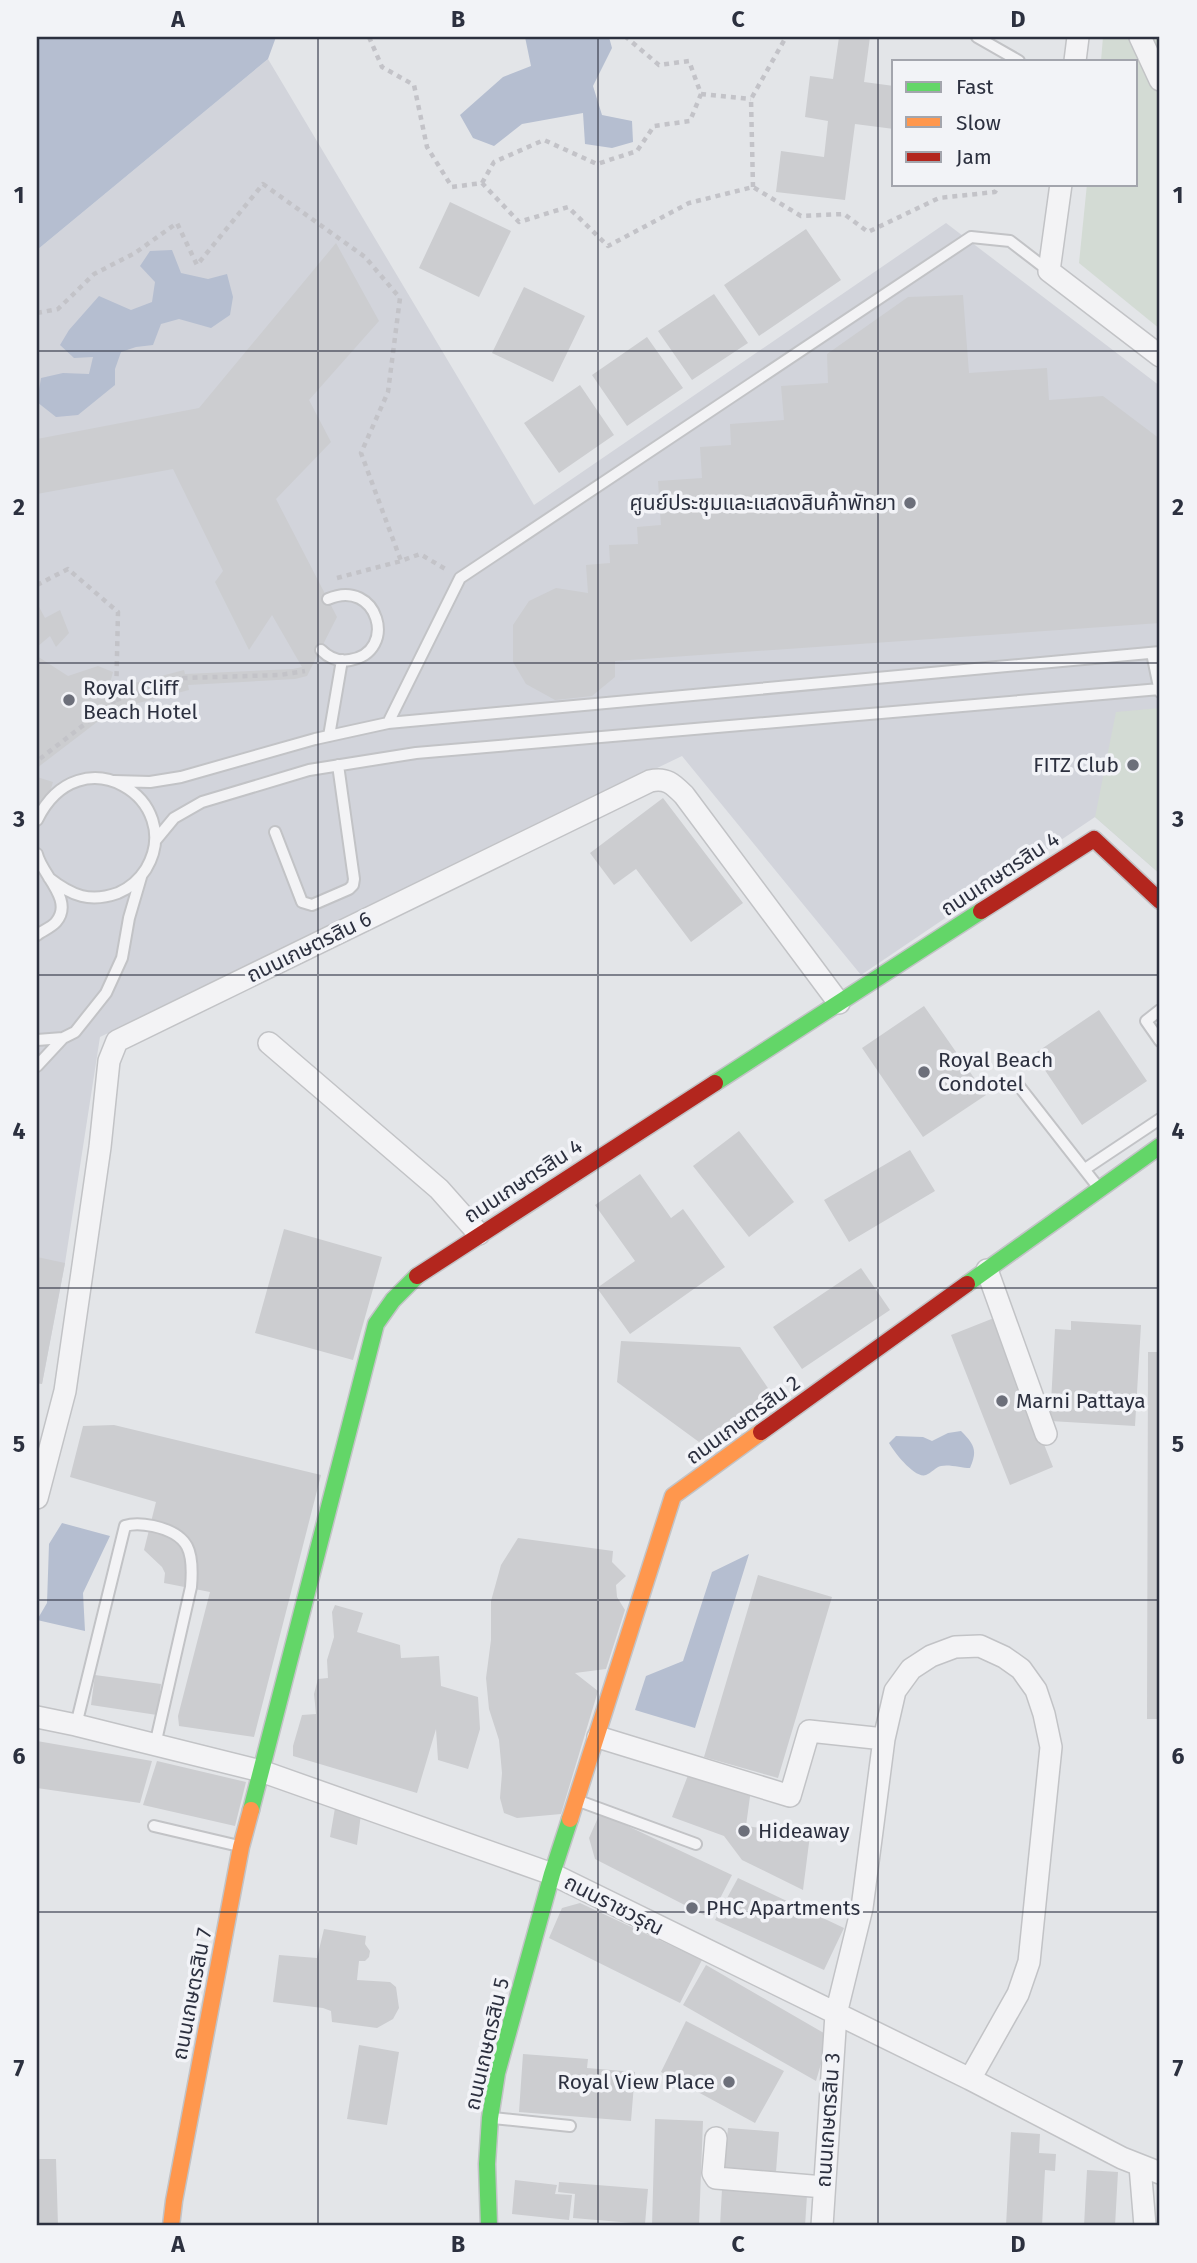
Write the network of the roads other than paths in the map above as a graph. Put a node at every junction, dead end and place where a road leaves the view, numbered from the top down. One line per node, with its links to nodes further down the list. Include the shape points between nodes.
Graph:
1 (977, 37): 4 (lane)
2 (1078, 37): 5 (street)
3 (1140, 37): 6 (street)
4 (1017, 60)
5 (1075, 60)
6 (1160, 80)
7 (1061, 186): 8 (street)
8 (1049, 271): 9 (street); 15 (lane, via 1010,241 971,237 460,578)
9 (1160, 356)
10 (328, 599): 13 (lane, via 356,596 378,620 379,631 368,652)
11 (321, 650): 13 (lane)
12 (1156, 652): 14 (lane); 15 (lane)
13 (342, 660): 16 (lane)
14 (1160, 690): 17 (lane, via 416,753)
15 (388, 723): 16 (lane)
16 (329, 736): 18 (lane, via 181,777)
17 (338, 765): 20 (lane, via 353,885 312,905 302,902); 21 (lane, via 202,802 174,818)
18 (114, 781): 19 (lane, via 76,780 45,803); 21 (lane, via 145,804)
19 (37, 820)
20 (275, 832)
21 (155, 841): 23 (lane)
22 (37, 854): 24 (lane)
23 (141, 877): 24 (lane, via 125,890 85,898); 29 (lane, via 122,958 106,993 75,1032)
24 (50, 878): 26 (lane, via 60,896 61,910 56,922)
25 (1160, 901): 27 (street, ถนนเกษตรสิน 4, via 1094,839)
26 (37, 935)
27 (839, 1003): 39 (street, ถนนเกษตรสิน 4); 42 (street, ถนนเกษตรสิน 6, via 684,795 674,784 660,779 117,1041 109,1061 65,1391)
28 (1160, 1010): 31 (lane, via 1146,1021)
29 (63, 1038): 30 (lane); 33 (lane)
30 (37, 1040)
31 (1160, 1041)
32 (269, 1043): 39 (street, via 439,1189)
33 (37, 1066)
34 (1018, 1086): 37 (lane)
35 (1160, 1119): 37 (lane)
36 (1160, 1146): 38 (street, ถนนเกษตรสิน 2)
37 (1085, 1169): 38 (lane)
38 (1100, 1189): 40 (street, ถนนเกษตรสิน 2)
39 (479, 1234): 48 (street, ถนนเกษตรสิน 4, via 411,1280 376,1324)
40 (987, 1270): 41 (street); 45 (street, ถนนเกษตรสิน 2, via 673,1496)
41 (1046, 1434)
42 (37, 1498)
43 (37, 1717): 44 (street, ถนนราชวรุณ)
44 (75, 1725): 47 (street, ถนนราชวรุณ); 47 (lane, via 125,1526 171,1530 183,1539 193,1564)
45 (598, 1737): 46 (street, via 790,1796 809,1731); 49 (street, ถนนเกษตรสิน 2)
46 (884, 1739): 54 (street, ถนนเกษตรสิน 3, via 862,1908); 55 (street, ถนนเกษตรสิน 3, via 895,1691 911,1669 956,1647 980,1646 1021,1669 1036,1690 1044,1714 1051,1747 1029,1962 1018,1994)
47 (155, 1745): 48 (street, ถนนราชวรุณ)
48 (261, 1771): 52 (street, ถนนเกษตรสิน 7); 53 (street, ถนนราชวรุณ)
49 (577, 1800): 51 (lane); 53 (street, ถนนเกษตรสิน 2)
50 (154, 1826): 52 (lane)
51 (696, 1844)
52 (242, 1847): 62 (street, ถนนเกษตรสิน 7)
53 (552, 1874): 54 (street, ถนนราชวรุณ); 56 (street, ถนนเกษตรสิน 5, via 503,2051)
54 (836, 2014): 55 (street, ถนนราชวรุณ); 61 (street, ถนนเกษตรสิน 3)
55 (970, 2079): 59 (street, ถนนราชวรุณ)
56 (491, 2118): 57 (lane); 63 (street, ถนนเกษตรสิน 5)
57 (570, 2126)
58 (716, 2138): 61 (street, via 716,2178)
59 (1140, 2166): 60 (street, ถนนราชวรุณ); 65 (street)
60 (1160, 2173)
61 (824, 2187): 64 (street, ถนนเกษตรสิน 3)
62 (172, 2226)
63 (489, 2226)
64 (821, 2226)
65 (1145, 2226)

